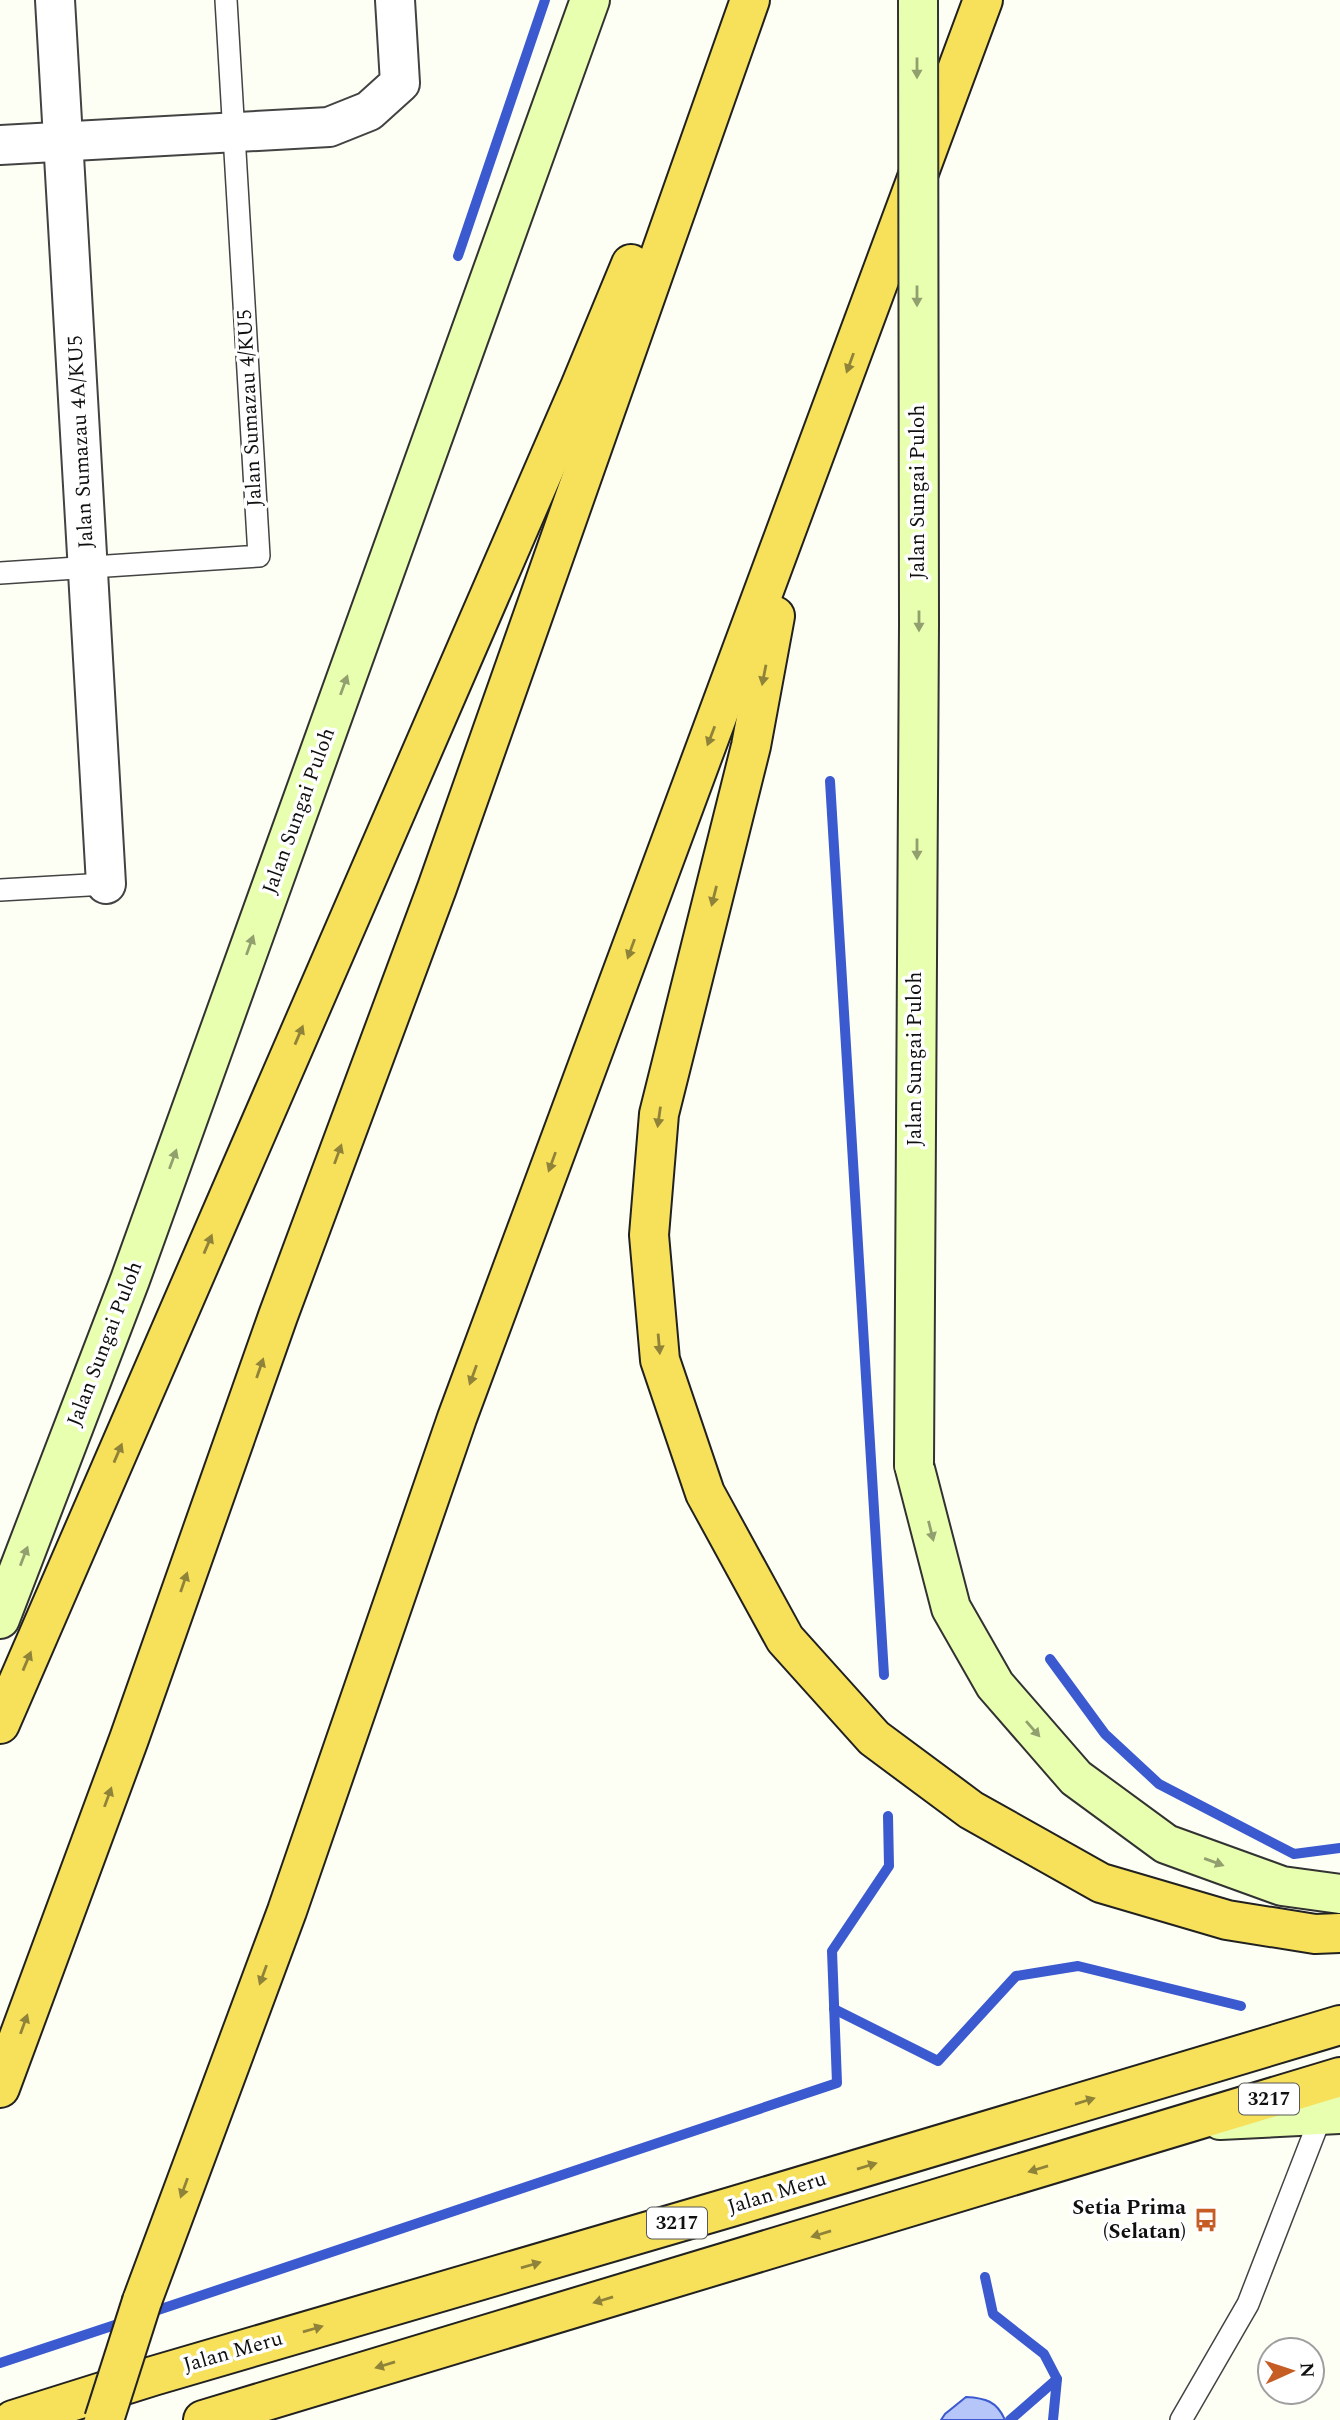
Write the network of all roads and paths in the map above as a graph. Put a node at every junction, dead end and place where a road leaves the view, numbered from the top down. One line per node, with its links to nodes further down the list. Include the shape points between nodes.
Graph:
1 (55, 0): 10 (street, Jalan Sumazau 4A/KU5)
2 (226, 0): 9 (lane, Jalan Sumazau 4/KU5)
3 (395, 0): 9 (street, via 400,83 369,111 329,127)
4 (590, 0): 17 (street, Jalan Sungai Puloh, one-way to 4, via 130,1280)
5 (741, 0): 18 (highway, one-way to 5, via 580,387)
6 (750, 0): 23 (highway, one-way to 6, via 441,875)
7 (918, 0): 19 (street, Jalan Sungai Puloh, one-way to 19, bridge, via 914,1465 951,1608 995,1685 1076,1778 1166,1843 1282,1886)
8 (983, 0): 12 (highway, one-way to 12)
9 (234, 132): 10 (street); 13 (lane, Jalan Sumazau 4/KU5, via 259,556)
10 (63, 141): 11 (street); 13 (street, Jalan Sumazau 4A/KU5)
11 (0, 145)
12 (795, 511): 20 (highway, one-way to 20, via 751,746 659,1114 649,1235 660,1360 705,1493 785,1639 874,1738 971,1810 1101,1883 1227,1920 1315,1934); 27 (highway, one-way to 27, bridge, via 457,1418 287,1911 142,2301)
13 (88, 567): 14 (lane, Jalan Sumazau 4/KU5); 15 (street, Jalan Sumazau 4A/KU5)
14 (0, 573)
15 (106, 884): 16 (lane)
16 (0, 890)
17 (0, 1619)
18 (0, 1724)
19 (1340, 1894)
20 (1340, 1933)
21 (1340, 2025): 26 (highway, Jalan Meru / 3217, one-way to 21)
22 (1340, 2077): 25 (highway, 3217)
23 (0, 2088)
24 (1330, 2115): 25 (street); 29 (lane, via 1248,2304)
25 (1198, 2121): 28 (highway, 3217, one-way to 28)
26 (13, 2420)
27 (104, 2420)
28 (203, 2420)
29 (1181, 2420)

